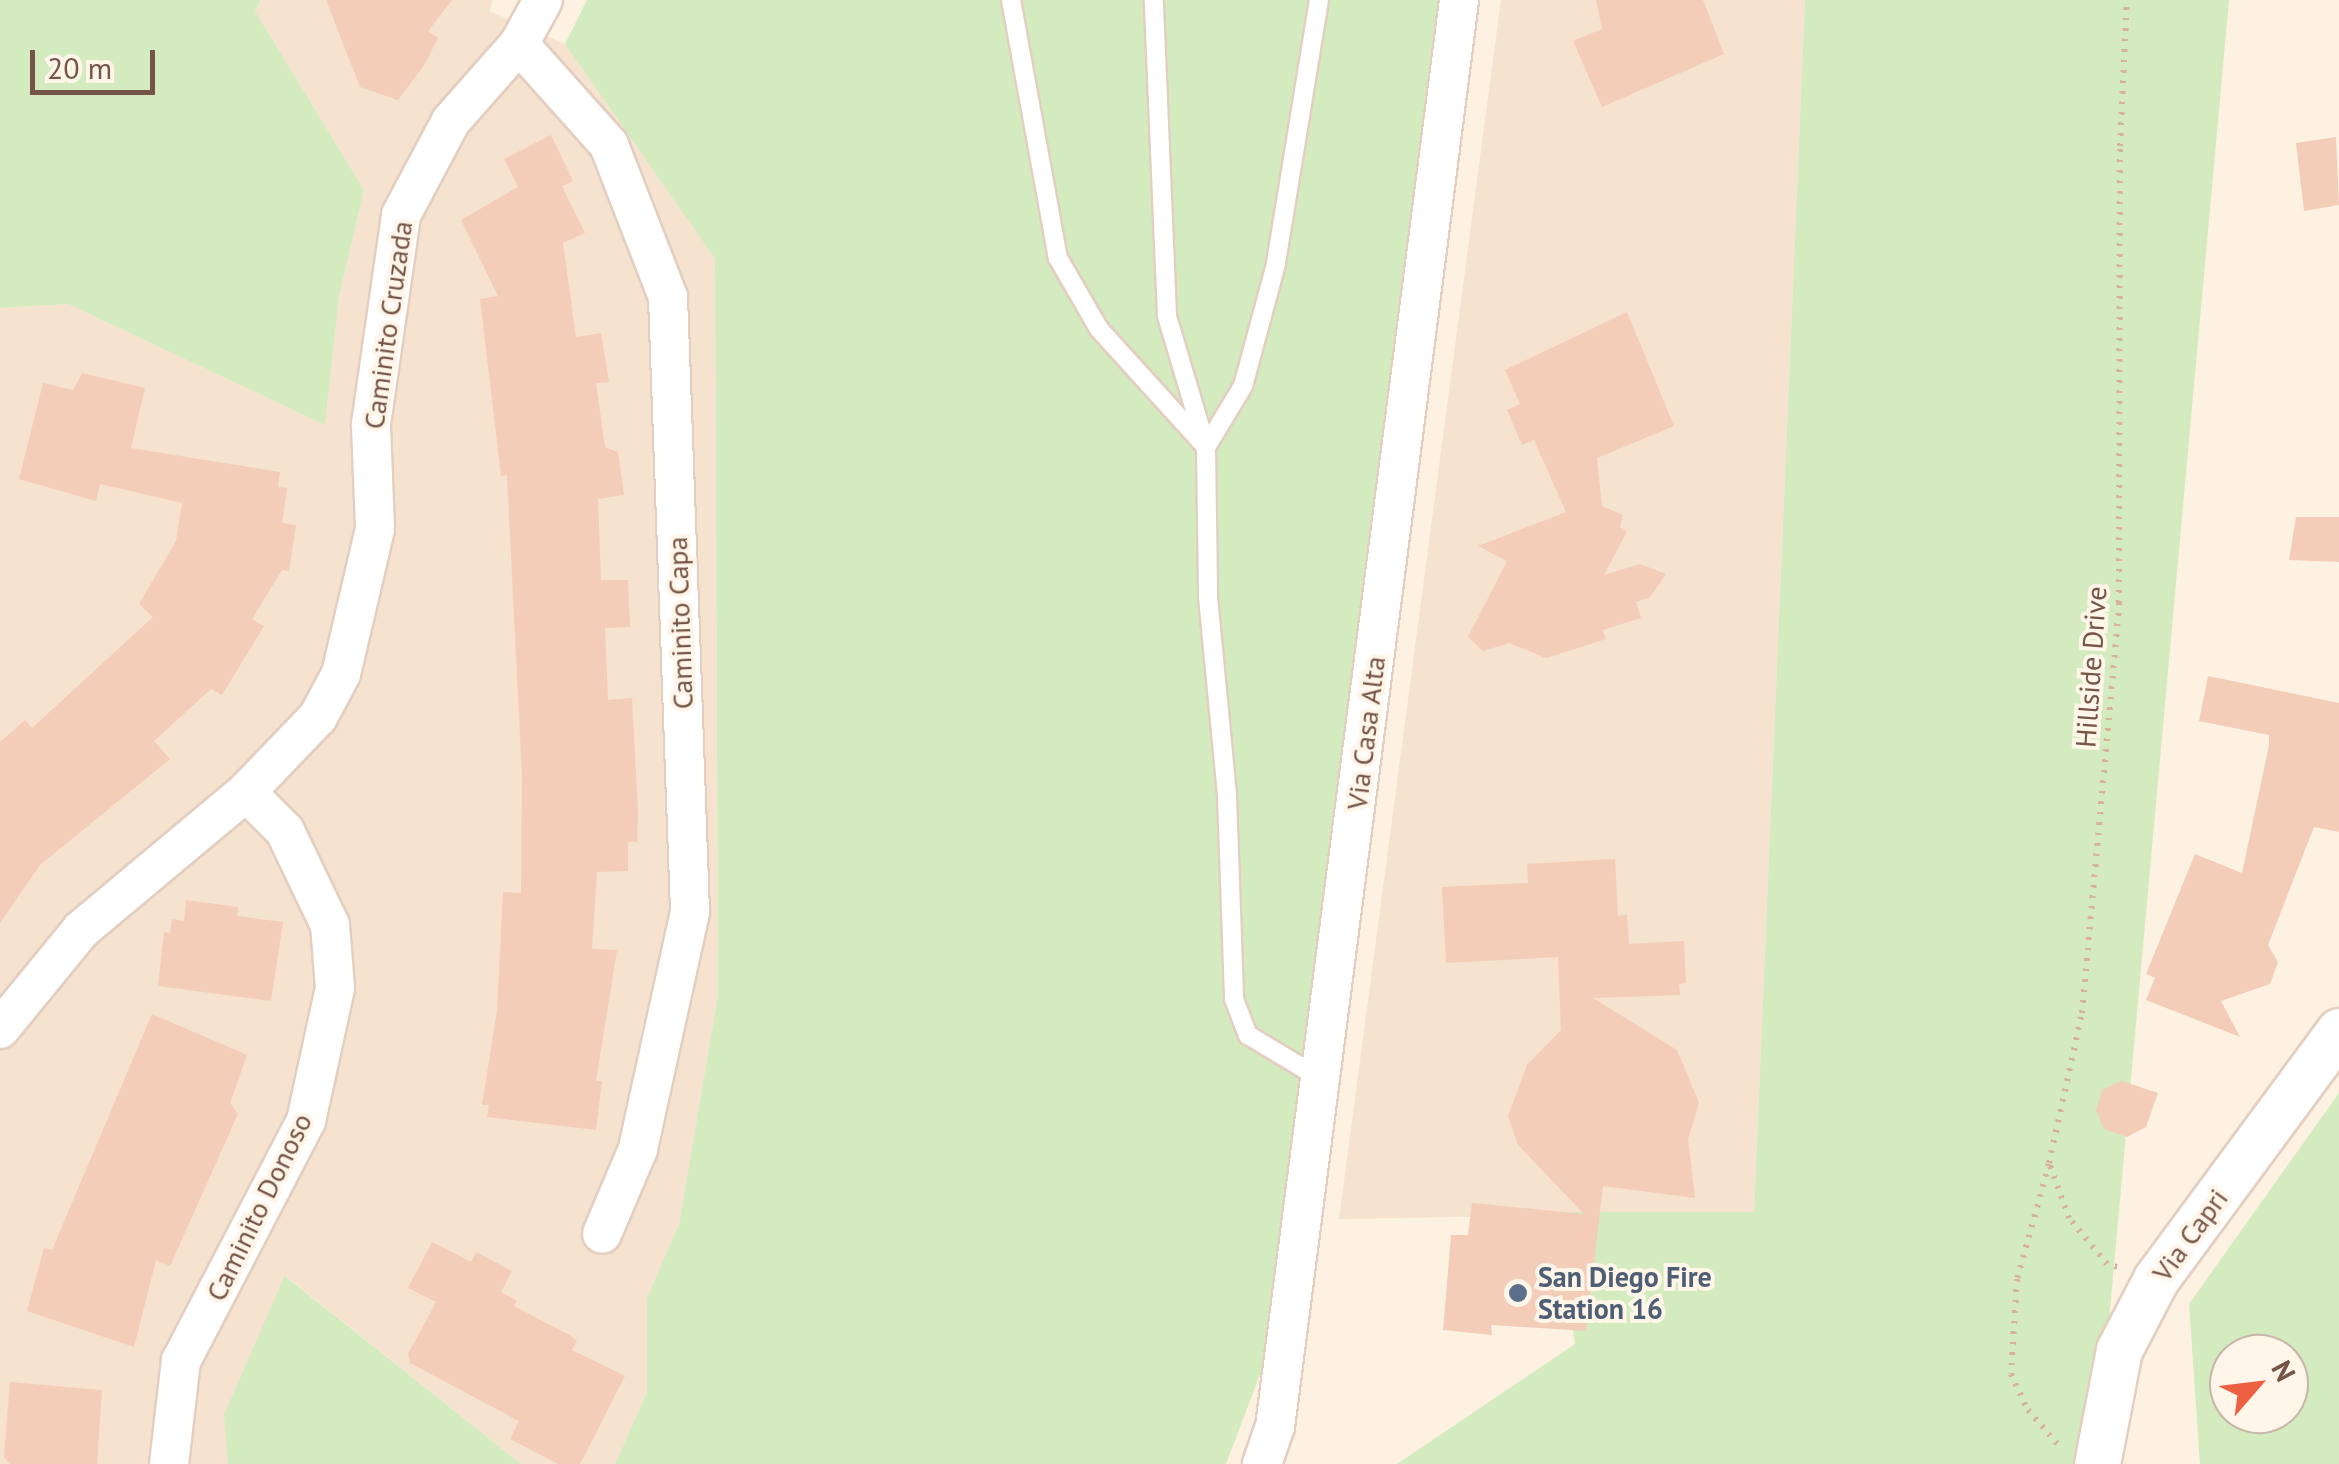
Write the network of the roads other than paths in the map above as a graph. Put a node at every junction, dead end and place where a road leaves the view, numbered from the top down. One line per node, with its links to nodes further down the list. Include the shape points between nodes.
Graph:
1 (543, 0): 6 (street, Caminito Cruzada)
2 (1011, 0): 7 (lane, via 1058,258 1099,329)
3 (1154, 0): 7 (lane, via 1167,316)
4 (1319, 0): 7 (lane, via 1276,264 1243,386)
5 (1459, 0): 11 (street, Via Casa Alta)
6 (519, 44): 8 (street, Caminito Cruzada, via 451,121 401,214 371,424 375,529 341,674 318,717); 12 (street, Caminito Capa, via 608,145 668,296 690,912 638,1149)
7 (1206, 447): 11 (lane, via 1208,598 1227,796 1234,999 1248,1035)
8 (246, 792): 9 (street, Caminito Cruzada, via 81,930); 14 (street, Caminito Donoso, via 285,832 330,925 335,988 306,1121 181,1361)
9 (0, 1029)
10 (2339, 1032): 13 (street, Via Capri, via 2156,1279 2119,1350)
11 (1320, 1079): 15 (street, Via Casa Alta, via 1275,1427)
12 (602, 1234)
13 (2081, 1458)
14 (169, 1464)
15 (1262, 1464)

